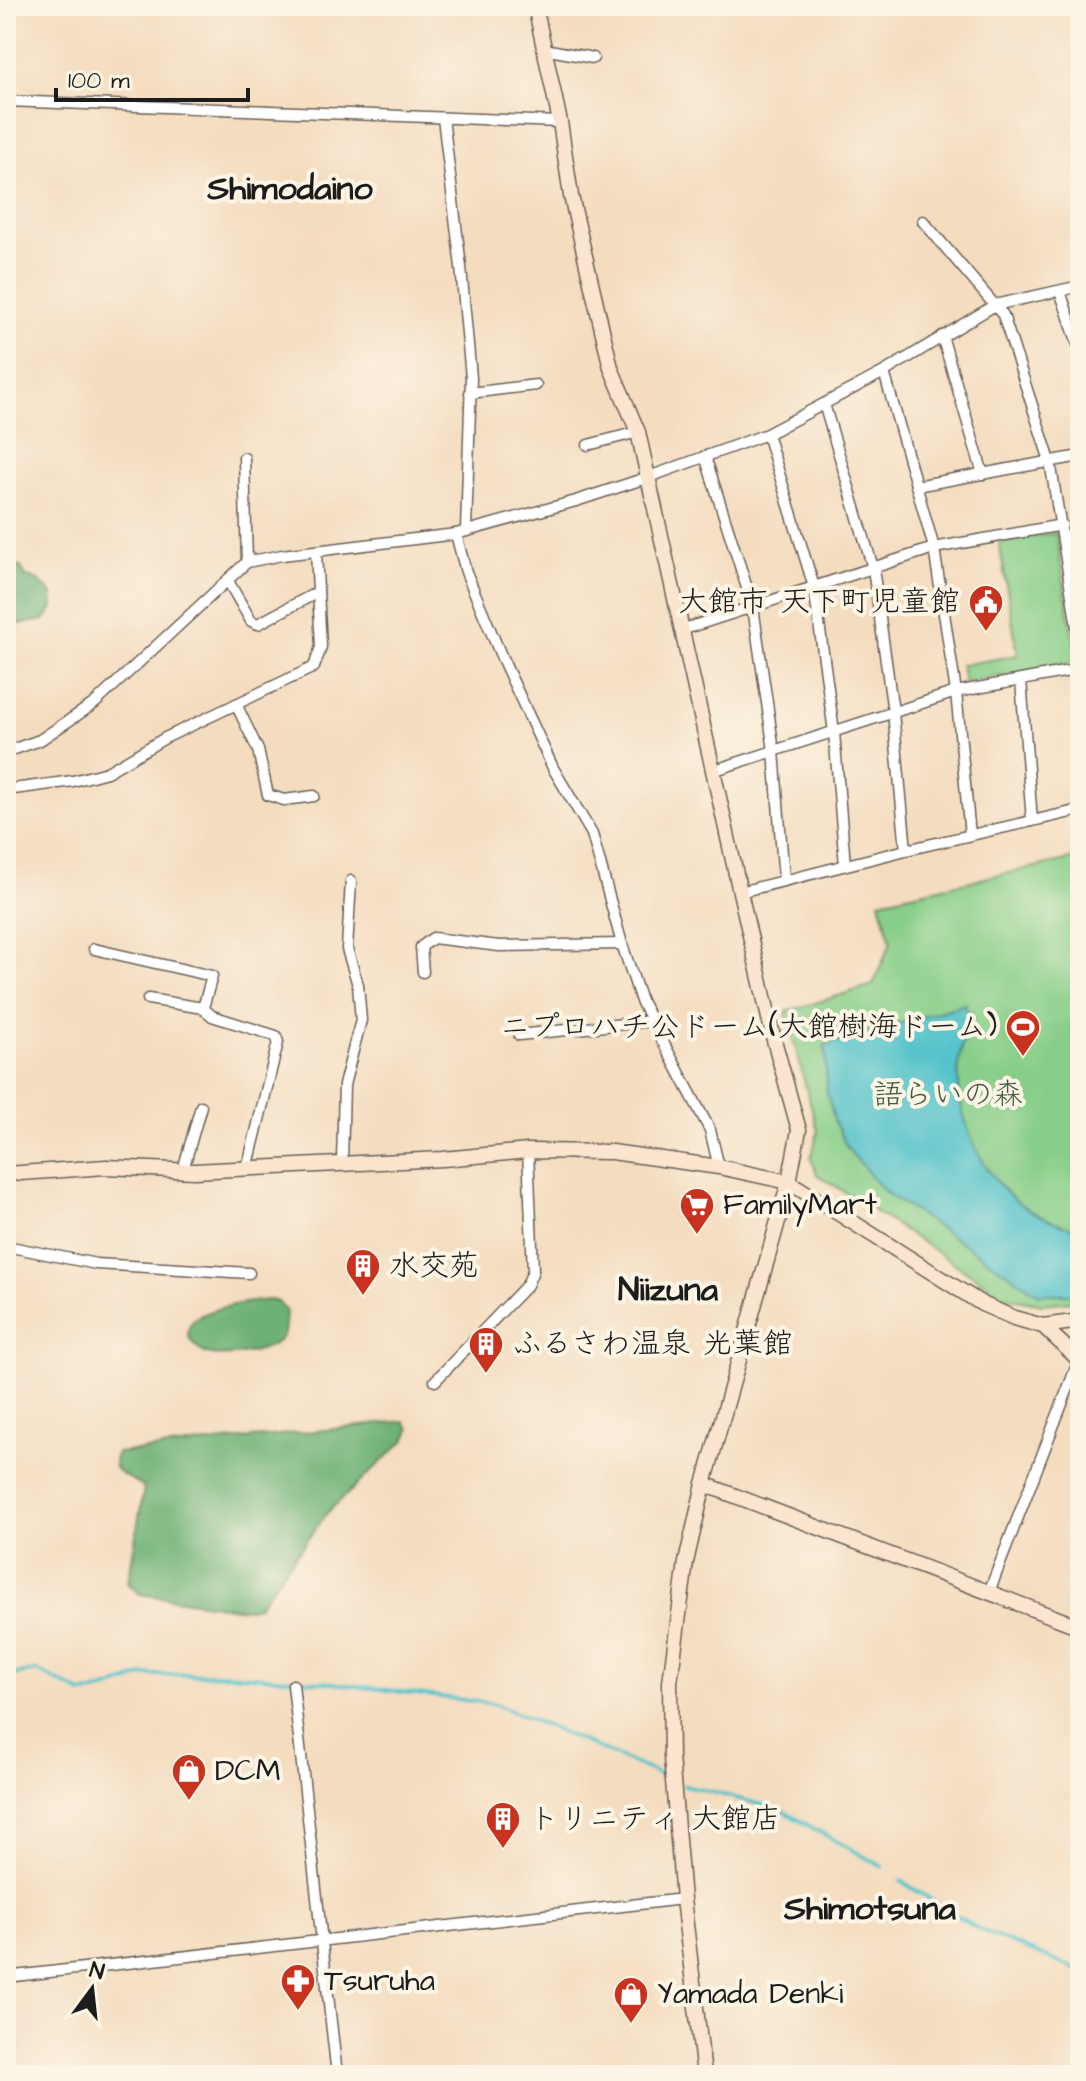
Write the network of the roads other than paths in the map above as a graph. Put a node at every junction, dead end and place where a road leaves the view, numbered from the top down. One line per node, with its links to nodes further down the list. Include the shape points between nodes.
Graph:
1 (535, 6): 2 (street)
2 (544, 49): 3 (street); 6 (street)
3 (593, 58)
4 (6, 101): 5 (street)
5 (443, 118): 6 (street); 15 (street)
6 (560, 122): 17 (street, via 571,196 611,368)
7 (923, 221): 10 (street)
8 (1080, 286): 9 (street)
9 (1060, 291): 10 (street); 12 (street)
10 (995, 305): 11 (street); 23 (street, via 1003,315)
11 (942, 336): 13 (street); 24 (street)
12 (1080, 350)
13 (884, 372): 16 (street); 26 (street)
14 (536, 385): 15 (street)
15 (470, 393): 28 (street)
16 (824, 404): 18 (street); 32 (street)
17 (638, 432): 19 (street); 25 (street)
18 (767, 434): 20 (street); 34 (street)
19 (588, 445)
20 (705, 456): 25 (street); 36 (street)
21 (1080, 456): 23 (street)
22 (244, 458): 31 (street)
23 (1050, 461): 24 (street); 27 (street)
24 (983, 474): 26 (street)
25 (649, 477): 28 (street); 37 (street)
26 (916, 486): 29 (street)
27 (1062, 525): 29 (street); 38 (street)
28 (461, 532): 30 (street); 58 (street, via 466,572 502,658 553,768 592,834)
29 (934, 548): 32 (street); 41 (street)
30 (316, 552): 31 (street); 35 (street)
31 (247, 562): 33 (street)
32 (873, 568): 34 (street); 43 (street)
33 (228, 581): 35 (street, via 251,621 258,624); 46 (street, via 95,703 40,740)
34 (814, 587): 36 (street); 44 (street)
35 (318, 592): 42 (street, via 321,647 314,667)
36 (753, 607): 37 (street); 45 (street)
37 (681, 630): 47 (street)
38 (1080, 645)
39 (1080, 669): 40 (street)
40 (1021, 680): 41 (street); 51 (street)
41 (956, 692): 43 (street); 52 (street)
42 (236, 704): 48 (street, via 107,772); 49 (street, via 258,750 268,795 284,800)
43 (893, 712): 44 (street); 53 (street)
44 (834, 732): 45 (street); 54 (street)
45 (774, 751): 47 (street); 55 (street)
46 (6, 752)
47 (712, 771): 57 (street)
48 (6, 790)
49 (314, 796)
50 (1080, 810): 51 (street)
51 (1032, 821): 52 (street)
52 (970, 835): 53 (street)
53 (906, 850): 54 (street)
54 (845, 865): 55 (street)
55 (784, 880): 57 (street)
56 (351, 881): 67 (street, via 347,949 361,1020 344,1085)
57 (740, 892): 72 (street, via 799,1130)
58 (622, 944): 60 (street, via 499,946 433,938 421,947); 63 (street)
59 (94, 949): 62 (street, via 212,976)
60 (423, 972)
61 (148, 999): 62 (street)
62 (203, 1008): 69 (street, via 212,1016 276,1036 278,1042)
63 (652, 1021): 64 (street); 68 (street, via 710,1130)
64 (519, 1035)
65 (201, 1106): 70 (street)
66 (528, 1151): 67 (street); 68 (street, via 612,1152); 78 (street, via 533,1271 527,1285)
67 (342, 1163): 69 (street)
68 (719, 1167): 72 (street)
69 (247, 1169): 70 (street)
70 (183, 1170): 71 (street)
71 (6, 1172)
72 (789, 1182): 76 (street, via 982,1304); 79 (street)
73 (6, 1246): 74 (street, via 96,1264)
74 (249, 1273)
75 (1080, 1321): 76 (street)
76 (1043, 1326): 77 (street)
77 (1079, 1360): 80 (street)
78 (435, 1381)
79 (704, 1484): 80 (street); 83 (street, via 686,1562 670,1682)
80 (989, 1592): 81 (street)
81 (1080, 1627)
82 (293, 1685): 84 (street)
83 (683, 1899): 84 (street); 87 (street)
84 (322, 1942): 85 (street); 86 (street)
85 (6, 1977)
86 (337, 2075)
87 (704, 2075)

